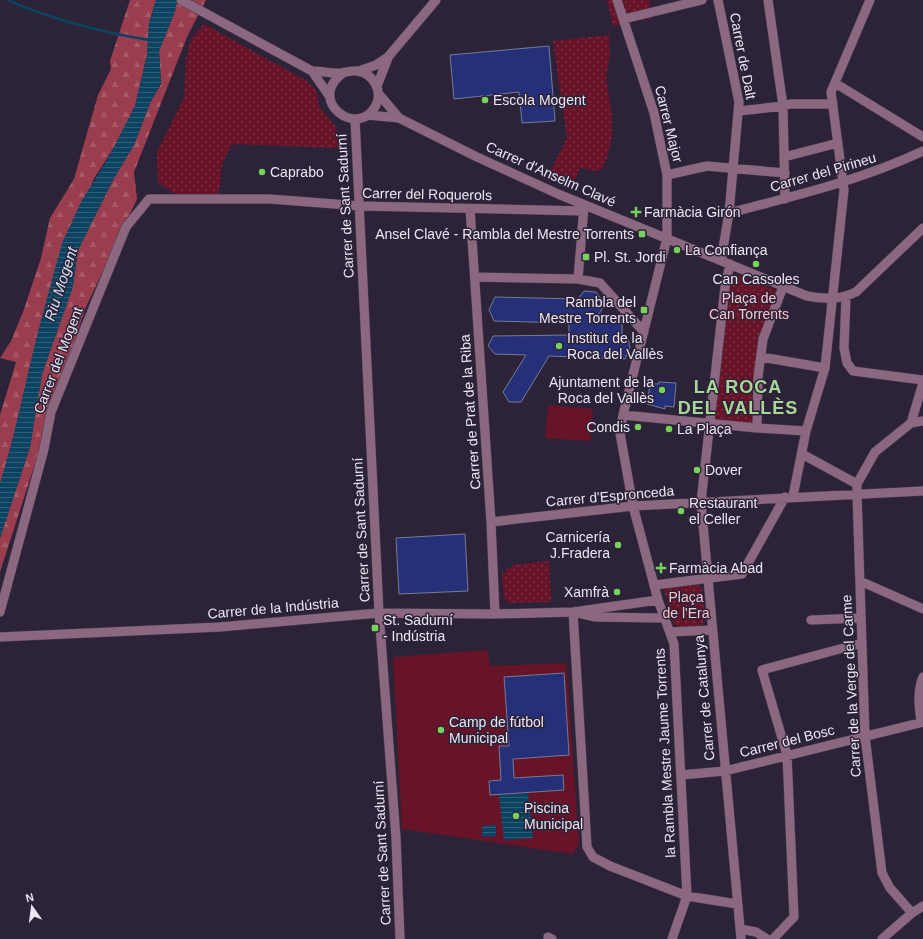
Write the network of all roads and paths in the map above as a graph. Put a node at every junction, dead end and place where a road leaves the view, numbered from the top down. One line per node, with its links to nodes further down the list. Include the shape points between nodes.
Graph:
1 (181, 0): 10 (street)
2 (436, 0): 9 (street)
3 (702, 0): 8 (street)
4 (718, 0): 18 (street, Carrer de Dalt)
5 (768, 0): 17 (street)
6 (870, 0): 13 (street)
7 (618, 4): 8 (street, Carrer Major)
8 (624, 19): 28 (street, Carrer Major, via 654,113)
9 (388, 57): 11 (street); 14 (street)
10 (312, 71): 12 (street); 15 (street)
11 (359, 71): 12 (street); 14 (street, via 371,78)
12 (343, 73): 15 (street, via 332,84)
13 (835, 83): 16 (street, via 831,92); 22 (street)
14 (378, 90): 19 (street, via 375,107); 20 (street)
15 (330, 99): 21 (street, via 340,115)
16 (833, 104): 17 (street); 23 (street)
17 (783, 106): 18 (street); 25 (street)
18 (739, 111): 26 (street, Carrer de Dalt)
19 (368, 115): 20 (street); 21 (street)
20 (399, 118): 33 (street, Carrer d'Anselm Clavé)
21 (355, 119): 32 (street, Carrer de Sant Sadurní)
22 (923, 137)
23 (838, 143): 25 (street); 29 (street)
24 (923, 151): 29 (street, Carrer del Pirineu, via 888,168)
25 (784, 157): 27 (street)
26 (734, 168): 27 (street); 28 (street, via 707,166); 35 (street, Carrer de Dalt)
27 (784, 173): 31 (street)
28 (667, 176): 37 (street, Carrer Major)
29 (842, 182): 31 (street, Carrer del Pirineu); 43 (street, via 844,190)
30 (149, 199): 32 (street, Carrer del Roquerols, via 270,199); 66 (street, Carrer del Mogent, via 126,228 50,412 44,449)
31 (785, 199): 35 (street, Carrer del Pirineu)
32 (360, 206): 34 (street, Carrer del Roquerols); 68 (street, Carrer de Sant Sadurní)
33 (584, 208): 34 (street, Carrer del Roquerols); 37 (street, Carrer d'Anselm Clavé); 40 (street)
34 (470, 209): 39 (street, Carrer de Prat de la Riba)
35 (729, 213): 38 (street, Carrer de Dalt)
36 (923, 228): 42 (street, Carrer d'Anselm Clavé, via 856,292)
37 (667, 238): 38 (street, Carrer d'Anselm Clavé); 44 (street, la Rambla Mestre Jaume Torrents)
38 (725, 262): 41 (street, Carrer d'Anselm Clavé); 50 (street, Carrer de Catalunya, via 725,286)
39 (475, 277): 40 (street); 60 (street, Carrer de Prat de la Riba)
40 (578, 279): 44 (street, via 600,283)
41 (783, 287): 43 (street, Carrer d'Anselm Clavé, via 806,296); 45 (street, via 763,339)
42 (846, 297): 43 (street, Carrer d'Anselm Clavé); 47 (street, via 844,348 847,364 854,371)
43 (833, 298): 46 (street)
44 (644, 332): 48 (street, la Rambla Mestre Jaume Torrents)
45 (761, 357): 46 (street); 52 (street)
46 (825, 368): 53 (street)
47 (923, 381): 51 (street)
48 (623, 415): 50 (street); 59 (street, la Rambla Mestre Jaume Torrents, via 620,433)
49 (923, 421): 51 (street)
50 (709, 423): 52 (street); 58 (street, Carrer de Catalunya)
51 (911, 423): 55 (street, via 875,452)
52 (757, 428): 53 (street)
53 (806, 431): 54 (street)
54 (802, 454): 55 (street); 57 (street)
55 (857, 489): 56 (street, Carrer d'Espronceda); 57 (street, Carrer d'Espronceda); 62 (street, Carrer de la Verge del Carme)
56 (923, 491)
57 (789, 496): 58 (street, Carrer d'Espronceda); 61 (street, via 742,574)
58 (701, 502): 59 (street, Carrer d'Espronceda); 61 (street, Carrer de Catalunya)
59 (633, 506): 60 (street, Carrer d'Espronceda); 63 (street, la Rambla Mestre Jaume Torrents)
60 (491, 522): 69 (street, Carrer de Prat de la Riba)
61 (708, 577): 63 (street); 74 (street, Carrer de Catalunya)
62 (860, 581): 65 (street); 71 (street, Carrer de la Verge del Carme)
63 (655, 585): 64 (street, la Rambla Mestre Jaume Torrents)
64 (658, 600): 67 (street, Carrer de la Indústria); 70 (street, la Rambla Mestre Jaume Torrents)
65 (923, 609)
66 (0, 612)
67 (573, 612): 69 (street, Carrer de la Indústria); 70 (street, Carrer de la Indústria, via 596,617); 83 (street, via 588,847 593,857 610,866)
68 (379, 613): 69 (street, Carrer de la Indústria); 75 (street, Carrer de la Indústria, via 220,627); 88 (street, Carrer de Sant Sadurní, via 396,838)
69 (495, 614)
70 (664, 617): 73 (street, la Rambla Mestre Jaume Torrents)
71 (861, 618): 72 (street); 76 (street, Carrer de la Verge del Carme)
72 (811, 620)
73 (670, 632): 74 (street); 82 (street, la Rambla Mestre Jaume Torrents, via 674,644)
74 (713, 633): 81 (street, Carrer de Catalunya)
75 (0, 637)
76 (862, 643): 79 (street, Carrer de la Verge del Carme); 80 (street, via 762,670)
77 (923, 677): 78 (street, via 919,706)
78 (922, 722): 79 (street, Carrer del Bosc)
79 (865, 736): 80 (street, Carrer del Bosc); 86 (street, Carrer de la Verge del Carme, via 882,873 890,888)
80 (786, 755): 81 (street, Carrer del Bosc); 92 (street, via 794,917)
81 (725, 771): 82 (street, Carrer del Bosc); 84 (street, Carrer de Catalunya)
82 (681, 774): 83 (street, la Rambla Mestre Jaume Torrents)
83 (687, 896): 84 (street); 89 (street, la Rambla Mestre Jaume Torrents)
84 (737, 904): 87 (street, Carrer de Catalunya)
85 (923, 906): 86 (street)
86 (912, 913): 93 (street)
87 (740, 929): 90 (street, Carrer de Catalunya); 91 (street, via 756,932)
88 (400, 939)
89 (672, 939)
90 (741, 939)
91 (767, 939)
92 (773, 939)
93 (882, 939)

